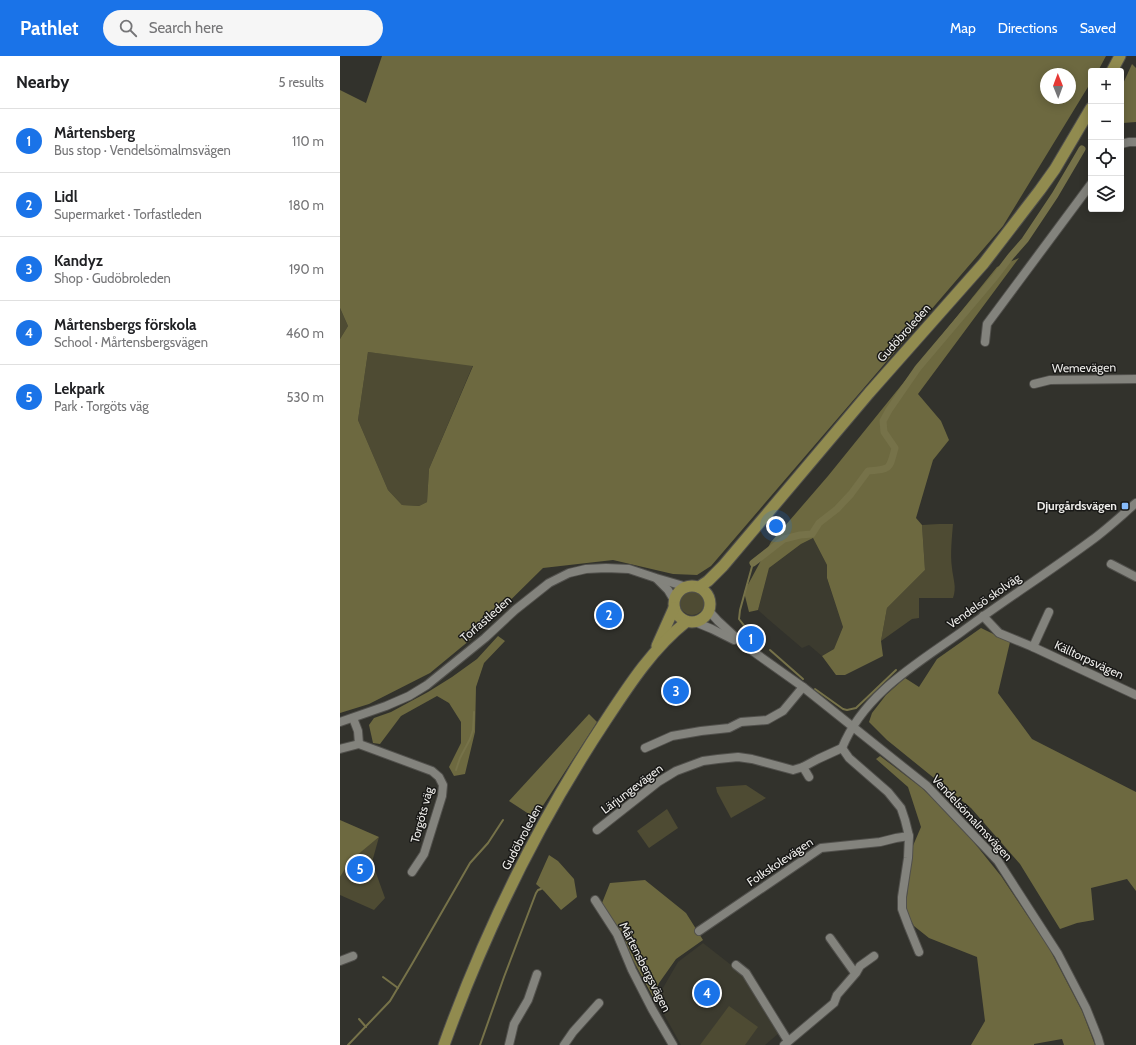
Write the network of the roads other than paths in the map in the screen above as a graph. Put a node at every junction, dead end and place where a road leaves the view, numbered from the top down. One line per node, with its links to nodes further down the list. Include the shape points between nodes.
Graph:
1 (1120, 56): 2 (main road)
2 (1114, 68)
3 (1088, 113): 12 (main road, Gudöbroleden, via 1040,190 984,264 864,399)
4 (1136, 142): 5 (street)
5 (1124, 143)
6 (1088, 188): 7 (street, via 988,324)
7 (985, 342)
8 (1136, 379): 9 (street, Wemevägen, via 1050,380)
9 (1034, 384)
10 (1136, 503): 21 (street, Vendelsö skolväg, via 1092,540)
11 (1111, 564): 13 (street)
12 (723, 566): 16 (main road, Gudöbroleden); 17 (main road, Gudöbroleden)
13 (1136, 577)
14 (656, 578): 15 (street, Torfastleden); 18 (street, Torfastleden, via 668,590); 28 (street, Torfastleden, via 629,569 586,569 569,573 549,584 515,610 427,685 392,704)
15 (687, 586): 16 (main road); 18 (main road, via 676,596)
16 (699, 587): 17 (main road, via 704,589)
17 (710, 599): 19 (main road)
18 (674, 604): 22 (main road, via 677,614); 25 (main road, Gudöbroleden)
19 (709, 611): 22 (main road, via 701,620); 23 (street, Vendelsömalmsvägen)
20 (1049, 612): 24 (street)
21 (983, 616): 24 (street, Källtorpsvägen, via 999,633); 30 (street, Vendelsö skolväg, via 893,680)
22 (690, 622): 23 (street, Vendelsömalmsvägen, via 712,629); 25 (main road, Gudöbroleden, via 674,632)
23 (744, 645): 26 (street, Vendelsömalmsvägen)
24 (1033, 647): 27 (street, Källtorpsvägen)
25 (652, 656): 54 (main road, Gudöbroleden, via 590,743 520,866 484,944)
26 (803, 686): 30 (street, Vendelsömalmsvägen); 31 (street, via 783,712 767,720 741,722)
27 (1136, 694)
28 (353, 718): 29 (street, Torfastleden); 33 (street)
29 (340, 722)
30 (853, 727): 35 (street); 58 (street, Vendelsömalmsvägen, via 927,786 998,862 1059,955 1086,1008)
31 (729, 728): 32 (street); 34 (street, via 672,736)
32 (728, 737)
33 (359, 744): 36 (street); 41 (street, Torgöts väg, via 432,771 443,785 424,854)
34 (645, 748)
35 (842, 748): 37 (street, Lärjungevägen); 40 (street, via 849,758 888,792 901,808)
36 (340, 749)
37 (803, 767): 38 (street); 39 (street, Lärjungevägen, via 793,770 738,758 703,761 676,771 658,782)
38 (808, 777)
39 (597, 830)
40 (909, 836): 43 (street, Folkskolevägen, via 880,842 821,848); 45 (street, via 902,910)
41 (412, 872)
42 (595, 900): 57 (street, Mårtensbergsvägen, via 617,934 632,970)
43 (699, 931)
44 (830, 938): 50 (street)
45 (919, 952)
46 (353, 956): 48 (street)
47 (874, 956): 50 (street)
48 (340, 961)
49 (736, 965): 53 (street, via 746,973)
50 (855, 973): 53 (street, via 837,995 834,1003)
51 (537, 974): 55 (street, via 528,1000 514,1024)
52 (600, 1003): 56 (street)
53 (786, 1043)
54 (444, 1045)
55 (509, 1045)
56 (564, 1045)
57 (673, 1045)
58 (1100, 1045)

